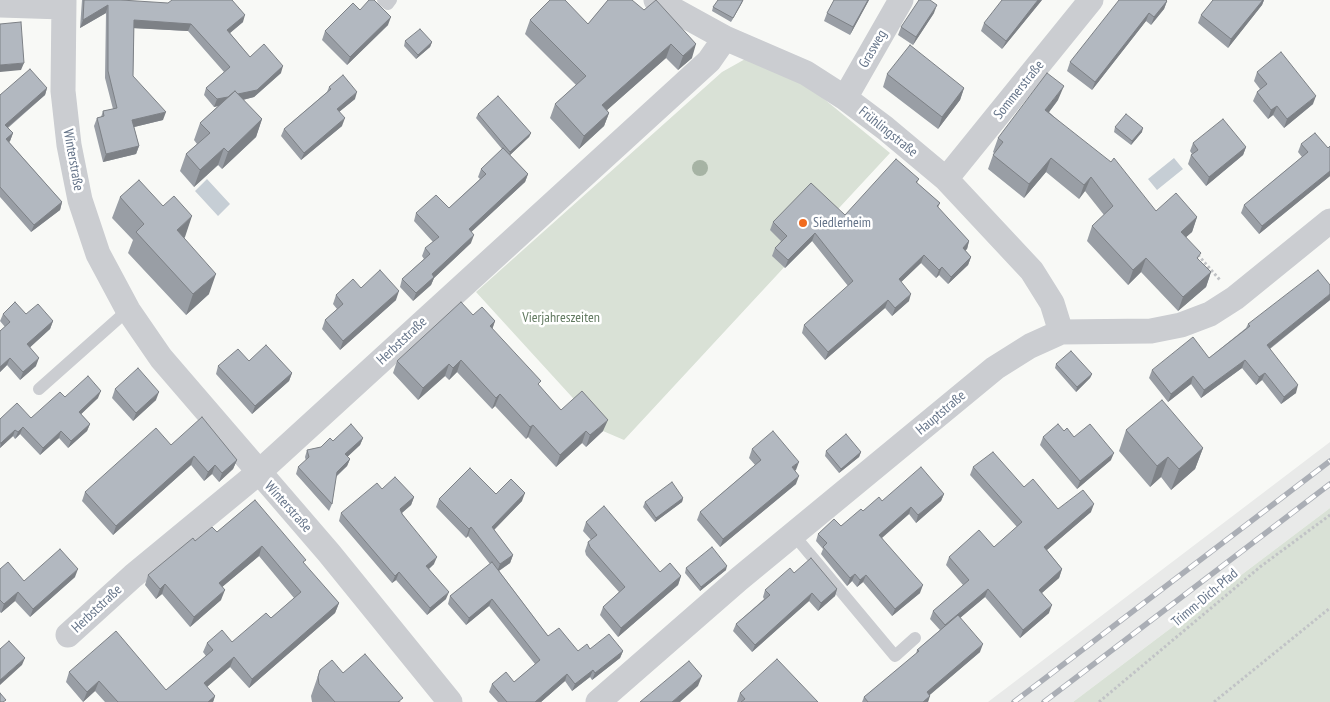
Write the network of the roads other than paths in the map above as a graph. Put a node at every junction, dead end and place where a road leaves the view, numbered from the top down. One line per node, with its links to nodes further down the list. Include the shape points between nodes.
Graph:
1 (656, 0): 6 (street, Frühlingstraße)
2 (901, 0): 7 (street, Grasweg)
3 (1091, 0): 8 (street, Sommerstraße)
4 (64, 3): 5 (street); 10 (street, Winterstraße, via 63,91 78,191 98,254)
5 (0, 5)
6 (725, 38): 7 (street, Frühlingstraße, via 806,73); 13 (street, Herbststraße, via 709,61)
7 (845, 98): 8 (street, Frühlingstraße)
8 (946, 179): 11 (street, Frühlingstraße, via 1032,271 1052,303)
9 (1330, 222): 11 (street, Hauptstraße, via 1235,298 1210,314 1181,326 1151,331)
10 (128, 310): 12 (lane); 13 (street, Winterstraße, via 161,358)
11 (1062, 332): 14 (street, Hauptstraße, via 1030,346 995,368)
12 (39, 389)
13 (258, 473): 15 (street, Herbststraße, via 133,576); 17 (street, Winterstraße, via 329,553)
14 (793, 534): 16 (lane, via 895,656); 18 (street, Hauptstraße)
15 (68, 635)
16 (915, 638)
17 (450, 702)
18 (598, 702)

